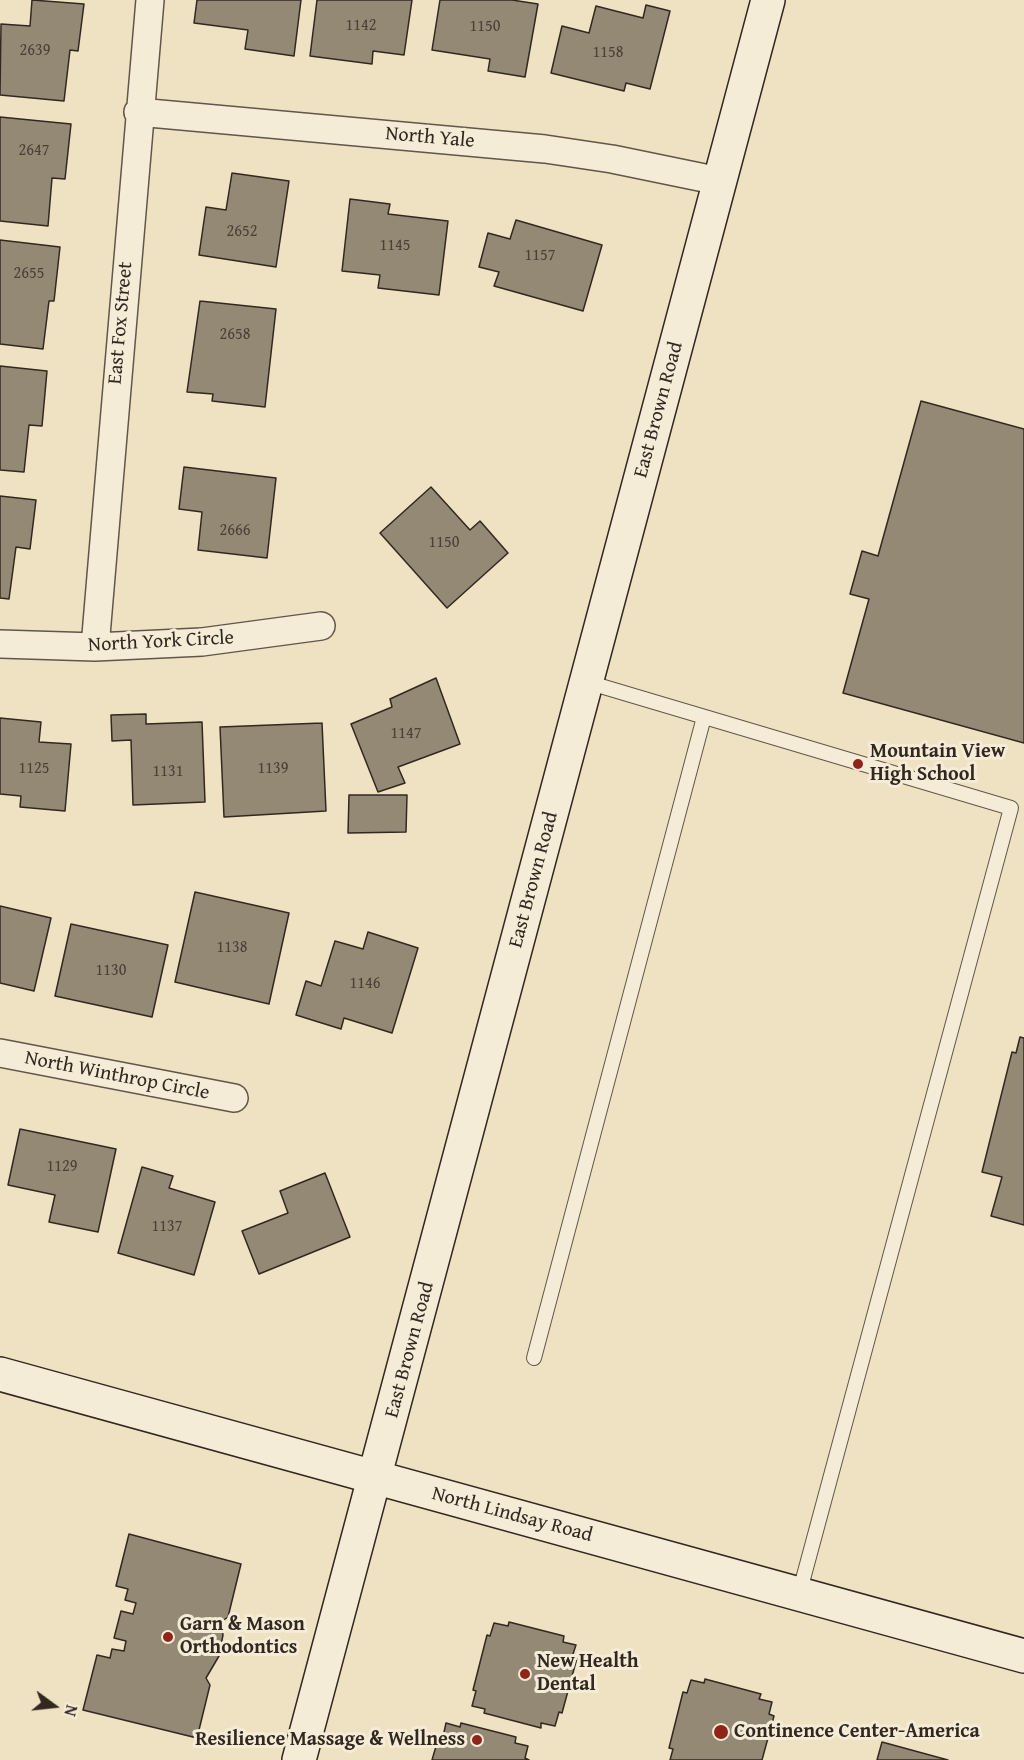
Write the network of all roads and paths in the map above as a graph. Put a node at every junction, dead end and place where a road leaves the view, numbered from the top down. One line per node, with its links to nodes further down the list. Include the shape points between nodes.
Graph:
1 (150, 0): 3 (street, East Fox Street)
2 (768, 0): 4 (main road, East Brown Road)
3 (138, 112): 4 (street, North Yale, via 556,150); 7 (street, East Fox Street)
4 (719, 182): 8 (main road, East Brown Road)
5 (321, 626): 7 (street, North York Circle, via 202,642)
6 (0, 644): 7 (street, North York Circle)
7 (95, 647)
8 (587, 682): 9 (lane); 14 (main road, East Brown Road)
9 (704, 717): 12 (lane); 15 (lane, via 1011,808)
10 (0, 1053): 11 (street, North Winthrop Circle)
11 (234, 1098)
12 (534, 1358)
13 (0, 1374): 14 (main road, North Lindsay Road)
14 (375, 1477): 15 (main road, North Lindsay Road); 17 (main road, East Brown Road)
15 (799, 1594): 16 (main road, North Lindsay Road)
16 (1024, 1656)
17 (299, 1760)

